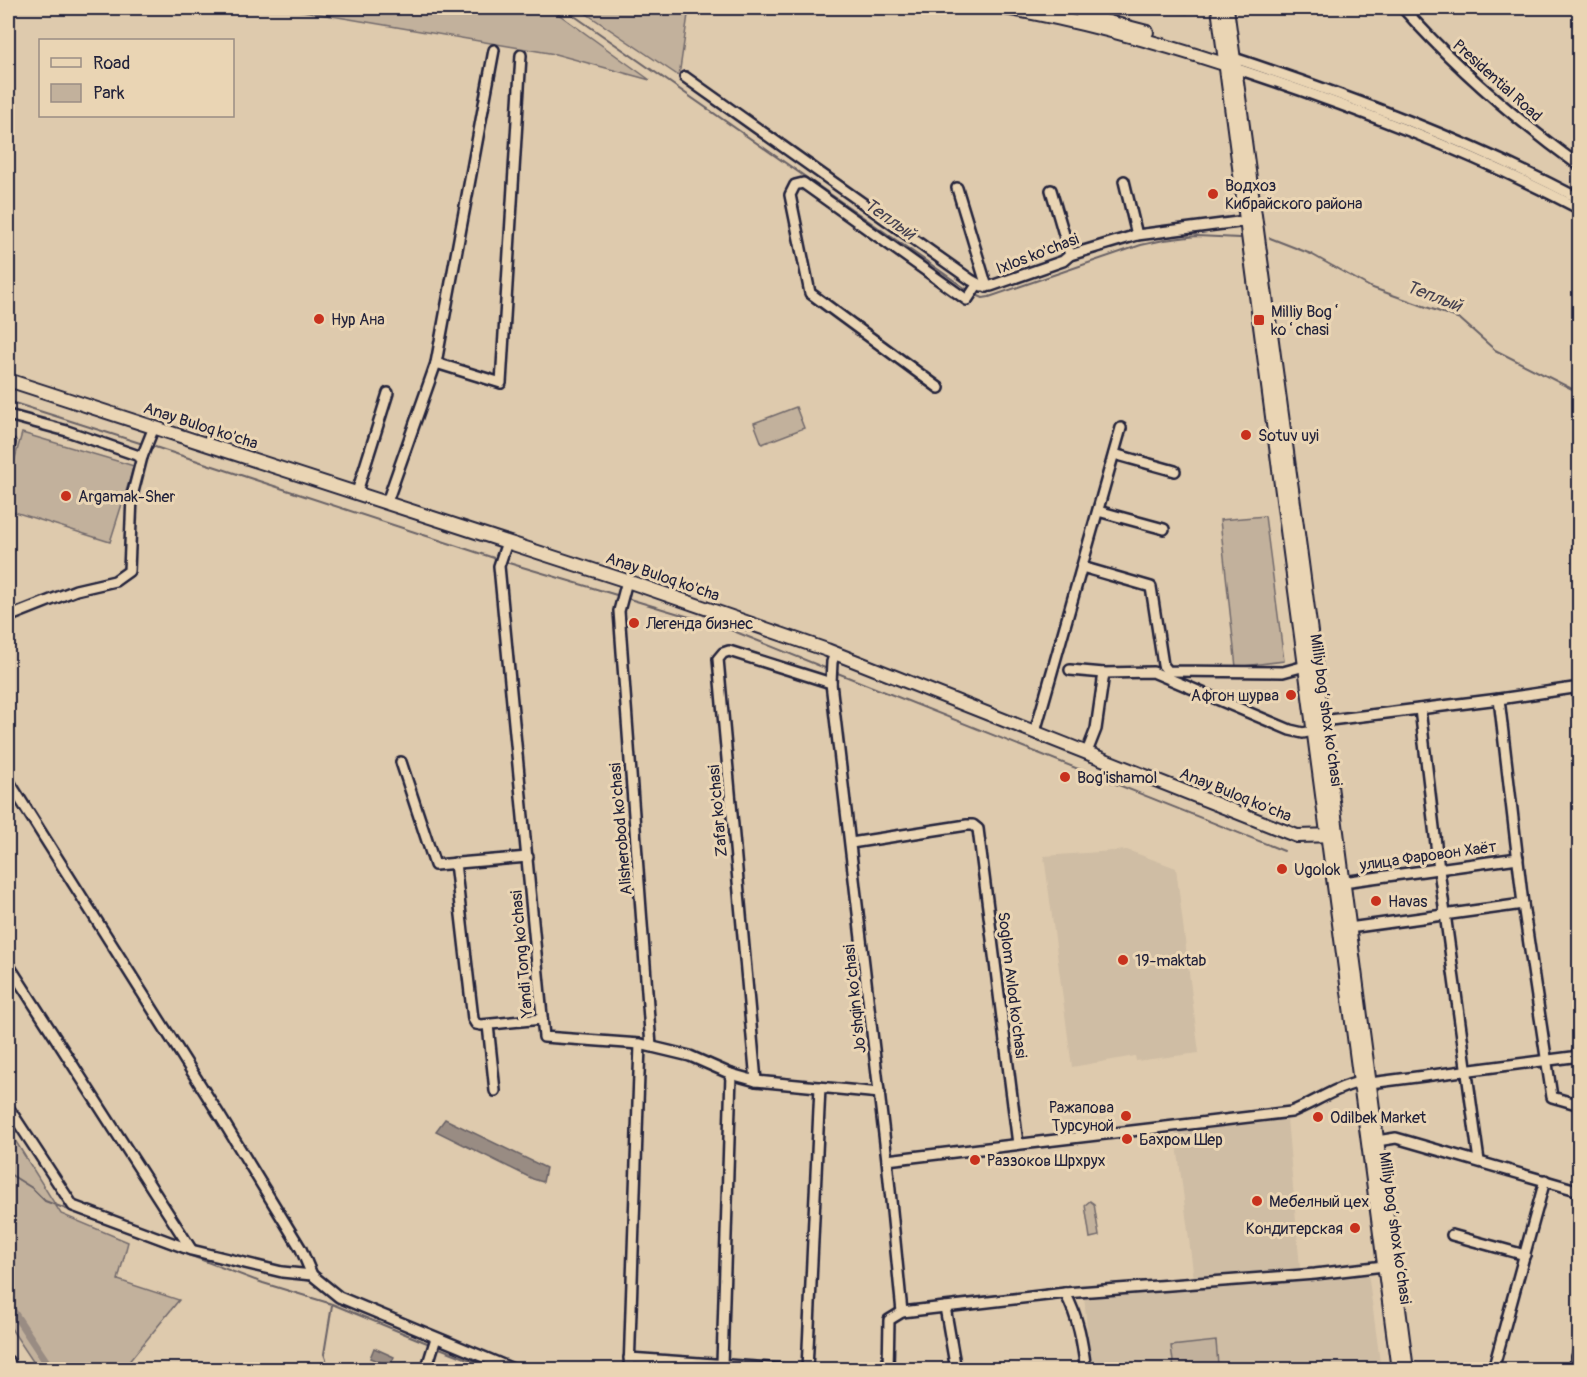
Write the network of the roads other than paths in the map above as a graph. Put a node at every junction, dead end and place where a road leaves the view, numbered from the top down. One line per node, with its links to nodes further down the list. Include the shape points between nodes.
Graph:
1 (1005, 8): 8 (main road)
2 (1045, 8): 8 (main road, via 1114,23)
3 (1218, 8): 8 (main road)
4 (1227, 8): 8 (main road)
5 (1403, 8): 10 (street, Presidential Road, via 1504,108)
6 (494, 50): 20 (street)
7 (521, 55): 20 (street, via 501,383)
8 (1230, 61): 14 (street, via 1418,124); 15 (street, via 1432,140); 16 (main road, Milliy bog‘ shox ko‘chasi); 37 (main road, Milliy bog‘ shox ko‘chasi)
9 (686, 77): 19 (street, Ixlos ko'chasi)
10 (1580, 166)
11 (1124, 181): 17 (street)
12 (957, 188): 19 (street)
13 (1052, 190): 18 (street)
14 (1580, 199)
15 (1580, 208)
16 (1246, 221): 17 (street, Ixlos ko'chasi); 37 (main road, Milliy bog‘ shox ko‘chasi)
17 (1137, 235): 18 (street, Ixlos ko'chasi)
18 (1070, 255): 19 (street, Ixlos ko'chasi, via 1063,261)
19 (976, 291): 22 (street, via 803,183 795,185 790,195 810,293)
20 (436, 363): 33 (street)
21 (8, 380): 26 (main road, Anay Buloq ko'cha)
22 (939, 388)
23 (388, 393): 32 (street)
24 (8, 415): 29 (street)
25 (1121, 428): 30 (street)
26 (152, 432): 29 (street); 32 (main road, Anay Buloq ko'cha)
27 (8, 441): 28 (street)
28 (8, 452)
29 (144, 453): 40 (street, via 132,496 129,571 115,581 76,590)
30 (1114, 454): 31 (street); 34 (street)
31 (1175, 471)
32 (357, 492): 33 (main road, Anay Buloq ko'cha)
33 (387, 502): 36 (main road, Anay Buloq ko'cha)
34 (1098, 511): 35 (street); 38 (street)
35 (1164, 529)
36 (506, 546): 39 (main road, Anay Buloq ko'cha); 58 (street, Yandi Tong ko'chasi, via 499,562)
37 (1297, 564): 42 (main road, Milliy bog‘ shox ko‘chasi); 50 (main road, Milliy bog‘ shox ko‘chasi)
38 (1082, 567): 42 (street, via 1151,587 1163,665 1168,671 1283,672); 52 (street)
39 (626, 585): 41 (main road, Anay Buloq ko'cha); 70 (street, Alisherobod ko'chasi, via 619,611)
40 (8, 617)
41 (834, 658): 45 (street, Joʼshqin koʼchasi); 52 (main road, Anay Buloq ko'cha)
42 (1305, 666): 51 (main road, Milliy bog‘ shox ko‘chasi)
43 (1070, 670): 44 (street)
44 (1104, 673): 51 (street, via 1153,672 1290,730); 53 (street, via 1096,729)
45 (831, 683): 57 (street, Joʼshqin koʼchasi); 75 (street, Zafar ko'chasi, via 729,651 718,659)
46 (1578, 687): 47 (street); 49 (street)
47 (1499, 699): 48 (street); 59 (street)
48 (1420, 709): 50 (street); 61 (street)
49 (1580, 711)
50 (1322, 721): 56 (main road, Milliy bog‘ shox ko‘chasi)
51 (1314, 731): 56 (main road, Milliy bog‘ shox ko‘chasi)
52 (1035, 732): 53 (main road, Anay Buloq ko'cha)
53 (1087, 752): 56 (main road, Anay Buloq ko'cha, via 1297,836)
54 (401, 762): 60 (street, via 435,865)
55 (8, 780): 93 (street, via 220,1116 301,1249)
56 (1332, 836): 62 (main road, Milliy bog‘ shox ko‘chasi); 76 (main road, Milliy bog‘ shox ko‘chasi)
57 (851, 843): 79 (street, Joʼshqin koʼchasi); 83 (street, Soglom Avlod ko'chasi, via 967,825 978,829)
58 (528, 857): 60 (street); 67 (street, Yandi Tong ko'chasi)
59 (1518, 858): 61 (street, улица Фаровон Хаёт); 63 (street)
60 (455, 863): 68 (street, via 473,1019 476,1024)
61 (1439, 870): 62 (street, улица Фаровон Хаёт); 64 (street)
62 (1343, 882): 65 (main road, Milliy bog‘ shox ko‘chasi)
63 (1523, 904): 64 (street); 72 (street)
64 (1446, 914): 65 (street); 73 (street)
65 (1349, 928): 76 (main road, Milliy bog‘ shox ko‘chasi)
66 (8, 964): 90 (street)
67 (542, 1019): 68 (street); 69 (street, Yandi Tong ko'chasi, via 544,1037)
68 (488, 1025): 78 (street)
69 (640, 1044): 70 (street, Yandi Tong ko'chasi); 99 (street)
70 (651, 1046): 74 (street, Yandi Tong ko'chasi, via 690,1056)
71 (1580, 1056): 72 (street)
72 (1547, 1062): 73 (street); 80 (street, via 1552,1097)
73 (1466, 1070): 76 (street); 85 (street)
74 (731, 1074): 75 (street, Yandi Tong ko'chasi); 101 (street)
75 (756, 1081): 77 (street, Yandi Tong ko'chasi)
76 (1365, 1082): 82 (main road, Milliy bog‘ shox ko‘chasi); 83 (street, via 1343,1087 1291,1112); 88 (main road, Milliy bog‘ shox ko‘chasi)
77 (820, 1087): 79 (street, Yandi Tong ko'chasi); 107 (street)
78 (495, 1091)
79 (880, 1093): 84 (street, Joʼshqin koʼchasi)
80 (1580, 1105)
81 (8, 1107): 90 (street, via 73,1206)
82 (1377, 1141): 85 (street, via 1396,1138); 88 (main road, Milliy bog‘ shox ko‘chasi)
83 (1018, 1144): 84 (street)
84 (887, 1160): 96 (street, Joʼshqin koʼchasi)
85 (1479, 1161): 86 (street)
86 (1545, 1180): 87 (street); 91 (street)
87 (1580, 1191)
88 (1379, 1192): 92 (main road, Milliy bog‘ shox ko‘chasi); 112 (main road, Milliy bog‘ shox ko‘chasi)
89 (1452, 1235): 91 (street)
90 (191, 1250): 93 (street, via 282,1272)
91 (1525, 1255): 113 (street)
92 (1384, 1266): 94 (street); 111 (main road, Milliy bog‘ shox ko‘chasi)
93 (312, 1275): 97 (street, via 339,1297)
94 (1065, 1293): 95 (street); 110 (street, via 1076,1312)
95 (945, 1307): 96 (street); 109 (street)
96 (902, 1312): 108 (street, via 889,1320)
97 (436, 1338): 103 (street); 104 (street)
98 (1580, 1347): 114 (street)
99 (629, 1358): 101 (street); 105 (street)
100 (8, 1362): 102 (main road)
101 (722, 1364): 106 (street)
102 (12, 1370)
103 (426, 1370)
104 (515, 1370)
105 (629, 1370)
106 (799, 1370)
107 (807, 1370)
108 (888, 1370)
109 (956, 1370)
110 (1086, 1370)
111 (1398, 1370)
112 (1407, 1370)
113 (1493, 1370)
114 (1573, 1370)

